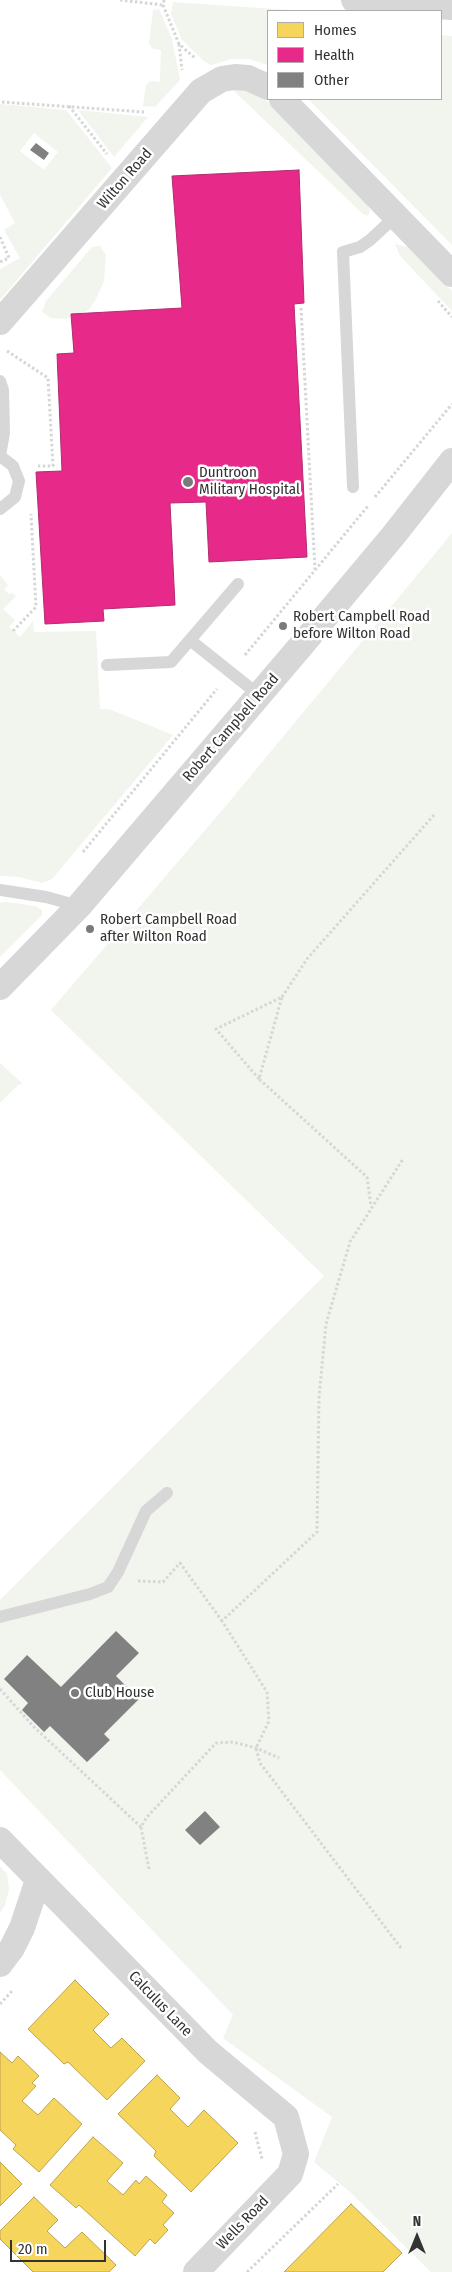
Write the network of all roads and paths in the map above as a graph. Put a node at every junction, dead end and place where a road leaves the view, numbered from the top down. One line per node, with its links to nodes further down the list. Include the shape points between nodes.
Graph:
1 (120, 0): 4 (path)
2 (164, 0): 4 (path)
3 (354, 0): 5 (street)
4 (164, 5): 6 (path)
5 (452, 7)
6 (179, 44): 7 (path); 8 (path, via 203,66)
7 (183, 78)
8 (214, 82): 9 (street, Wilton Road, via 222,78 242,77); 20 (street, Wilton Road, via 201,91)
9 (267, 87)
10 (283, 100): 15 (street)
11 (2, 102): 12 (path)
12 (69, 106): 13 (path); 14 (path)
13 (148, 112)
14 (108, 156)
15 (396, 216): 18 (street); 25 (lane, via 365,244 344,252)
16 (0, 237): 17 (path, via 9,258)
17 (0, 262)
18 (452, 274)
19 (301, 308): 27 (path)
20 (0, 322)
21 (0, 381): 23 (lane, via 4,433)
22 (452, 404): 27 (path)
23 (0, 456): 26 (lane, via 13,466 19,481 15,497)
24 (452, 461): 32 (street, Robert Campbell Road)
25 (353, 487)
26 (0, 508)
27 (315, 570): 31 (path)
28 (238, 584): 29 (lane)
29 (190, 640): 30 (lane, via 170,662); 31 (lane)
30 (108, 665)
31 (230, 672): 32 (lane); 34 (path)
32 (258, 695): 36 (street, Robert Campbell Road)
33 (434, 815): 38 (path, via 307,959)
34 (76, 859)
35 (0, 890): 36 (lane)
36 (79, 906): 37 (street, Robert Campbell Road)
37 (0, 987)
38 (282, 997): 39 (path); 39 (path, via 216,1029)
39 (258, 1079): 41 (path, via 367,1177)
40 (403, 1158): 41 (path)
41 (372, 1207): 45 (path, via 350,1242 326,1324 318,1397 317,1532)
42 (166, 1493): 44 (lane, via 146,1511 108,1587)
43 (132, 1580): 45 (path, via 164,1582 180,1563)
44 (0, 1618)
45 (222, 1620): 47 (path, via 267,1692 269,1721)
46 (0, 1689): 49 (path, via 34,1727)
47 (256, 1748): 48 (path); 49 (path, via 233,1742 216,1743); 53 (path, via 260,1763)
48 (279, 1758)
49 (141, 1827): 51 (path)
50 (0, 1840): 52 (street, Calculus Lane)
51 (150, 1870)
52 (38, 1880): 54 (street, via 19,1935); 57 (street, Calculus Lane, via 208,2052 286,2117 296,2154)
53 (401, 1948)
54 (0, 1964)
55 (248, 2125): 56 (path, via 256,2132 262,2158)
56 (259, 2166)
57 (290, 2174): 59 (street, Wells Road)
58 (338, 2184): 60 (path)
59 (196, 2272)
60 (247, 2272)

